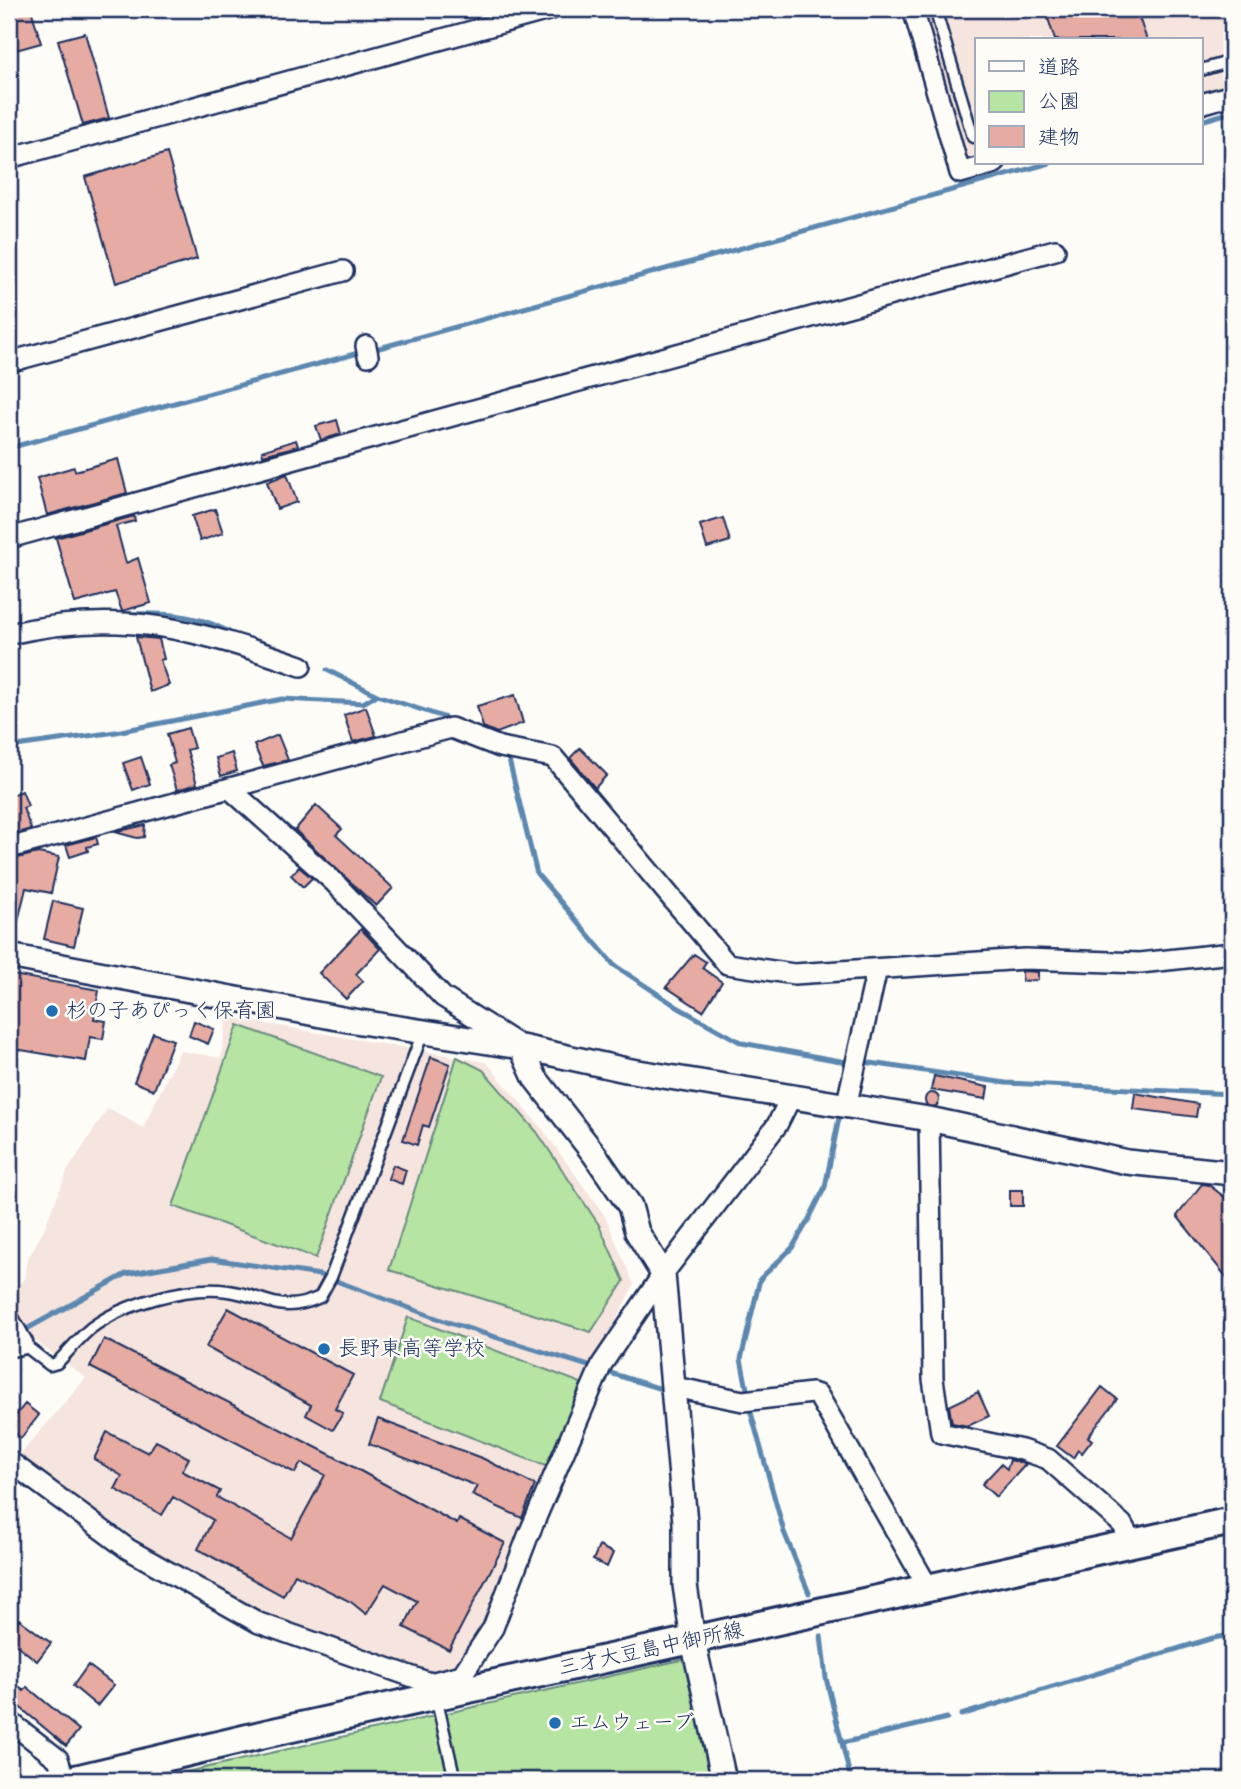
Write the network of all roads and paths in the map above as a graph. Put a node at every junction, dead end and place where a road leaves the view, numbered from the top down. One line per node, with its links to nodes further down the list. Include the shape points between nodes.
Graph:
1 (552, 9): 9 (street)
2 (913, 9): 10 (street, via 960,173)
3 (935, 9): 8 (lane)
4 (1232, 61): 5 (lane)
5 (1202, 70)
6 (1232, 94): 7 (street)
7 (1202, 104)
8 (975, 136)
9 (9, 158)
10 (992, 164)
11 (1055, 250): 14 (street)
12 (343, 271): 13 (street)
13 (9, 362)
14 (9, 538)
15 (9, 634): 16 (street, via 49,625 145,622 216,636)
16 (301, 666)
17 (229, 788): 18 (street); 21 (street, via 451,728 500,747 553,757 727,964 794,974); 23 (street, via 334,882 443,997)
18 (9, 848)
19 (1232, 953): 21 (street, via 1140,963 1026,959)
20 (9, 956): 22 (street)
21 (877, 969): 25 (street)
22 (423, 1031): 23 (street); 30 (lane, via 320,1297 289,1307 230,1291 187,1291 136,1305 92,1328 57,1363 50,1365)
23 (521, 1047): 24 (street); 28 (street, via 535,1078 630,1206 638,1232)
24 (790, 1099): 25 (street); 28 (street, via 764,1143)
25 (846, 1107): 26 (street)
26 (929, 1119): 27 (street, via 1127,1162); 34 (street, via 933,1379 942,1433 1048,1459 1122,1524)
27 (1232, 1173)
28 (663, 1274): 31 (street); 37 (street, via 600,1369 494,1628 462,1675)
29 (9, 1319): 30 (street)
30 (16, 1345)
31 (674, 1387): 35 (street, via 743,1401 818,1395); 36 (street, via 685,1585)
32 (9, 1461): 37 (street, via 128,1549 259,1623)
33 (1232, 1521): 34 (main road, 三才大豆島中御所線)
34 (1133, 1544): 35 (main road, 三才大豆島中御所線)
35 (929, 1589): 36 (main road, 三才大豆島中御所線)
36 (693, 1641): 37 (main road, 三才大豆島中御所線); 41 (street)
37 (433, 1690): 39 (main road, 三才大豆島中御所線); 40 (lane)
38 (9, 1721): 39 (street, via 58,1759)
39 (68, 1780)
40 (455, 1780)
41 (724, 1780)

